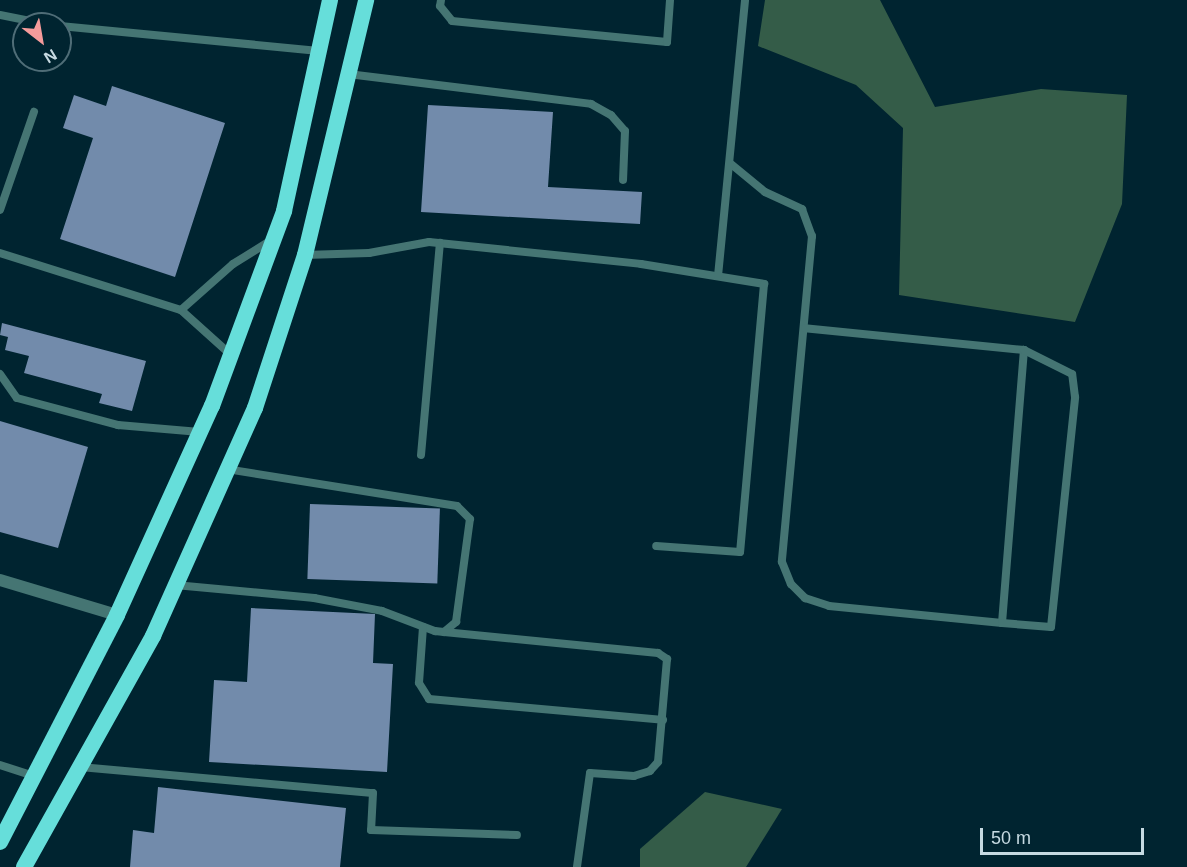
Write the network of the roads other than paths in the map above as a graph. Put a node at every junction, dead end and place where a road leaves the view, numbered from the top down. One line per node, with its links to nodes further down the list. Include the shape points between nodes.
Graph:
1 (330, 0): 7 (highway)
2 (366, 0): 8 (highway)
3 (441, 0): 4 (lane, via 440,6 452,21 667,42)
4 (670, 0)
5 (745, 0): 10 (lane)
6 (72, 27): 7 (lane)
7 (319, 51): 13 (highway, via 284,211)
8 (348, 74): 11 (lane, via 591,104 611,115 625,131); 16 (highway)
9 (34, 111): 12 (lane)
10 (731, 164): 17 (lane); 19 (lane, via 765,192 802,209 812,236)
11 (623, 180)
12 (0, 210)
13 (273, 240): 18 (lane, via 232,264); 21 (highway)
14 (440, 243): 16 (lane, via 369,253); 17 (lane); 24 (lane)
15 (0, 253): 18 (lane)
16 (305, 255): 25 (highway, via 255,408)
17 (718, 276): 26 (lane, via 764,284 740,552)
18 (181, 310): 21 (lane)
19 (805, 328): 20 (lane); 30 (lane, via 782,562 791,584 805,598 829,606)
20 (1024, 350): 30 (lane); 30 (lane, via 1072,374 1075,397 1051,627)
21 (231, 355): 23 (highway)
22 (0, 374): 23 (lane, via 17,398 118,425)
23 (200, 432): 29 (highway)
24 (421, 455)
25 (227, 470): 28 (highway); 32 (lane, via 457,506 470,519 456,622)
26 (656, 546)
27 (0, 580): 29 (street)
28 (176, 585): 31 (lane, via 325,600 382,611); 35 (highway, via 153,636)
29 (117, 615): 36 (highway)
30 (1002, 622)
31 (423, 627): 32 (lane); 33 (lane, via 419,683 429,699)
32 (444, 632): 33 (lane, via 658,653 667,659)
33 (663, 720): 40 (lane, via 658,762 650,771 634,776 590,773)
34 (0, 765): 36 (lane)
35 (80, 767): 37 (lane, via 373,793 371,830); 39 (highway)
36 (34, 776): 38 (highway)
37 (517, 835)
38 (1, 838)
39 (24, 867)
40 (577, 867)

